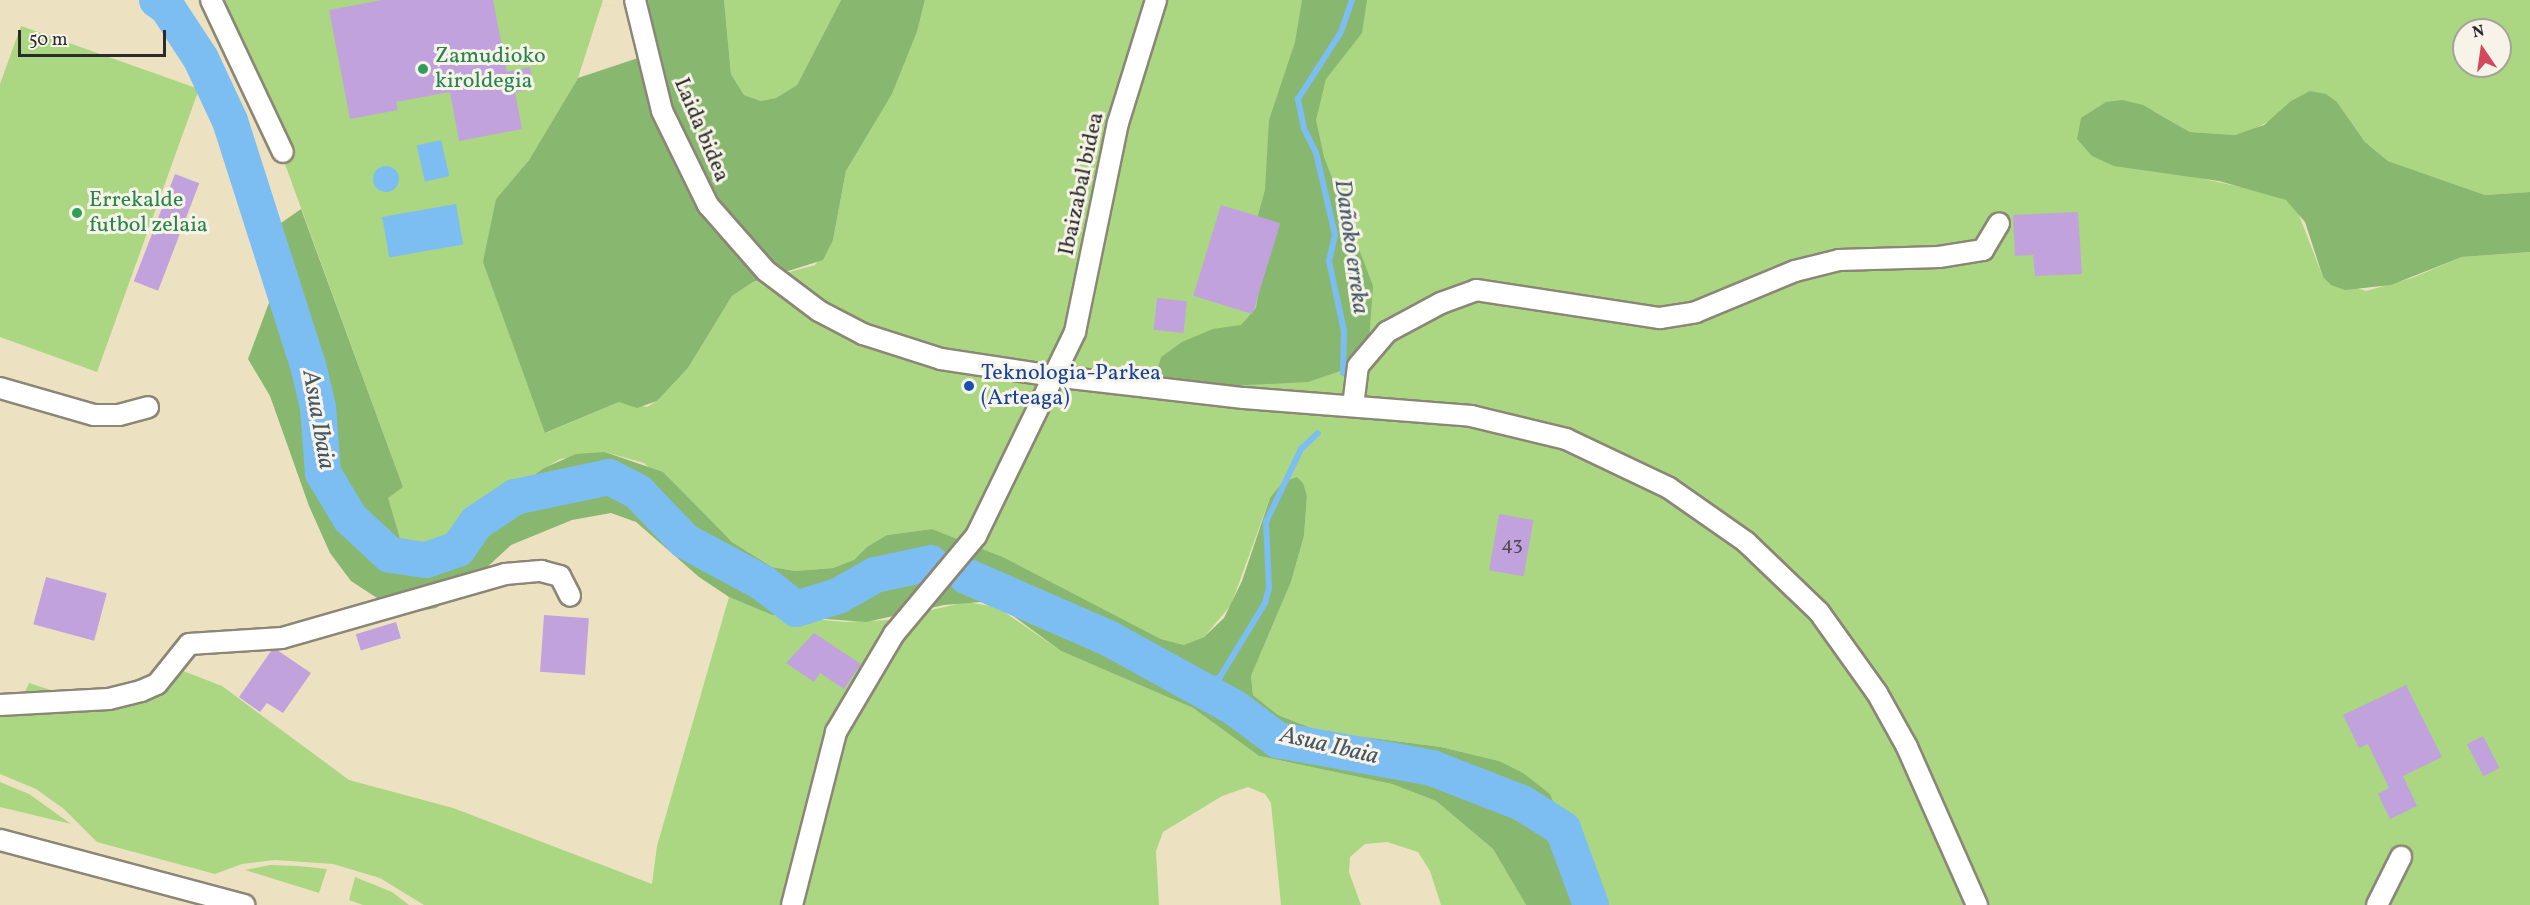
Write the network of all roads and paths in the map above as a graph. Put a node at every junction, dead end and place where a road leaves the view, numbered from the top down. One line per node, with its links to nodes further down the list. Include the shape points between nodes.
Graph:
1 (211, 0): 4 (street)
2 (635, 0): 6 (street, Laida bidea, via 662,111 685,166 708,205 766,271 819,311 863,334 941,359)
3 (1156, 0): 6 (street, Ibaizabal bidea, via 1118,123 1075,332)
4 (283, 152)
5 (1999, 224): 8 (street, via 1983,250 1939,257 1839,260 1795,271 1696,312 1660,318 1476,290 1441,303 1387,332 1358,366)
6 (1053, 376): 8 (street, Laida bidea); 15 (street, Ibaizabal bidea, via 976,536 894,634 836,732)
7 (0, 388): 9 (street, via 94,415 119,415)
8 (1353, 406): 16 (street, Laida bidea, via 1471,416 1566,439 1669,488 1746,542 1819,612 1877,693 1907,747)
9 (148, 407)
10 (570, 596): 11 (street, via 560,576 541,571 505,574 282,638 189,644 157,684 141,692 109,699)
11 (0, 705)
12 (0, 840): 14 (street)
13 (2401, 857): 17 (street)
14 (244, 905)
15 (792, 905)
16 (1977, 905)
17 (2377, 905)

